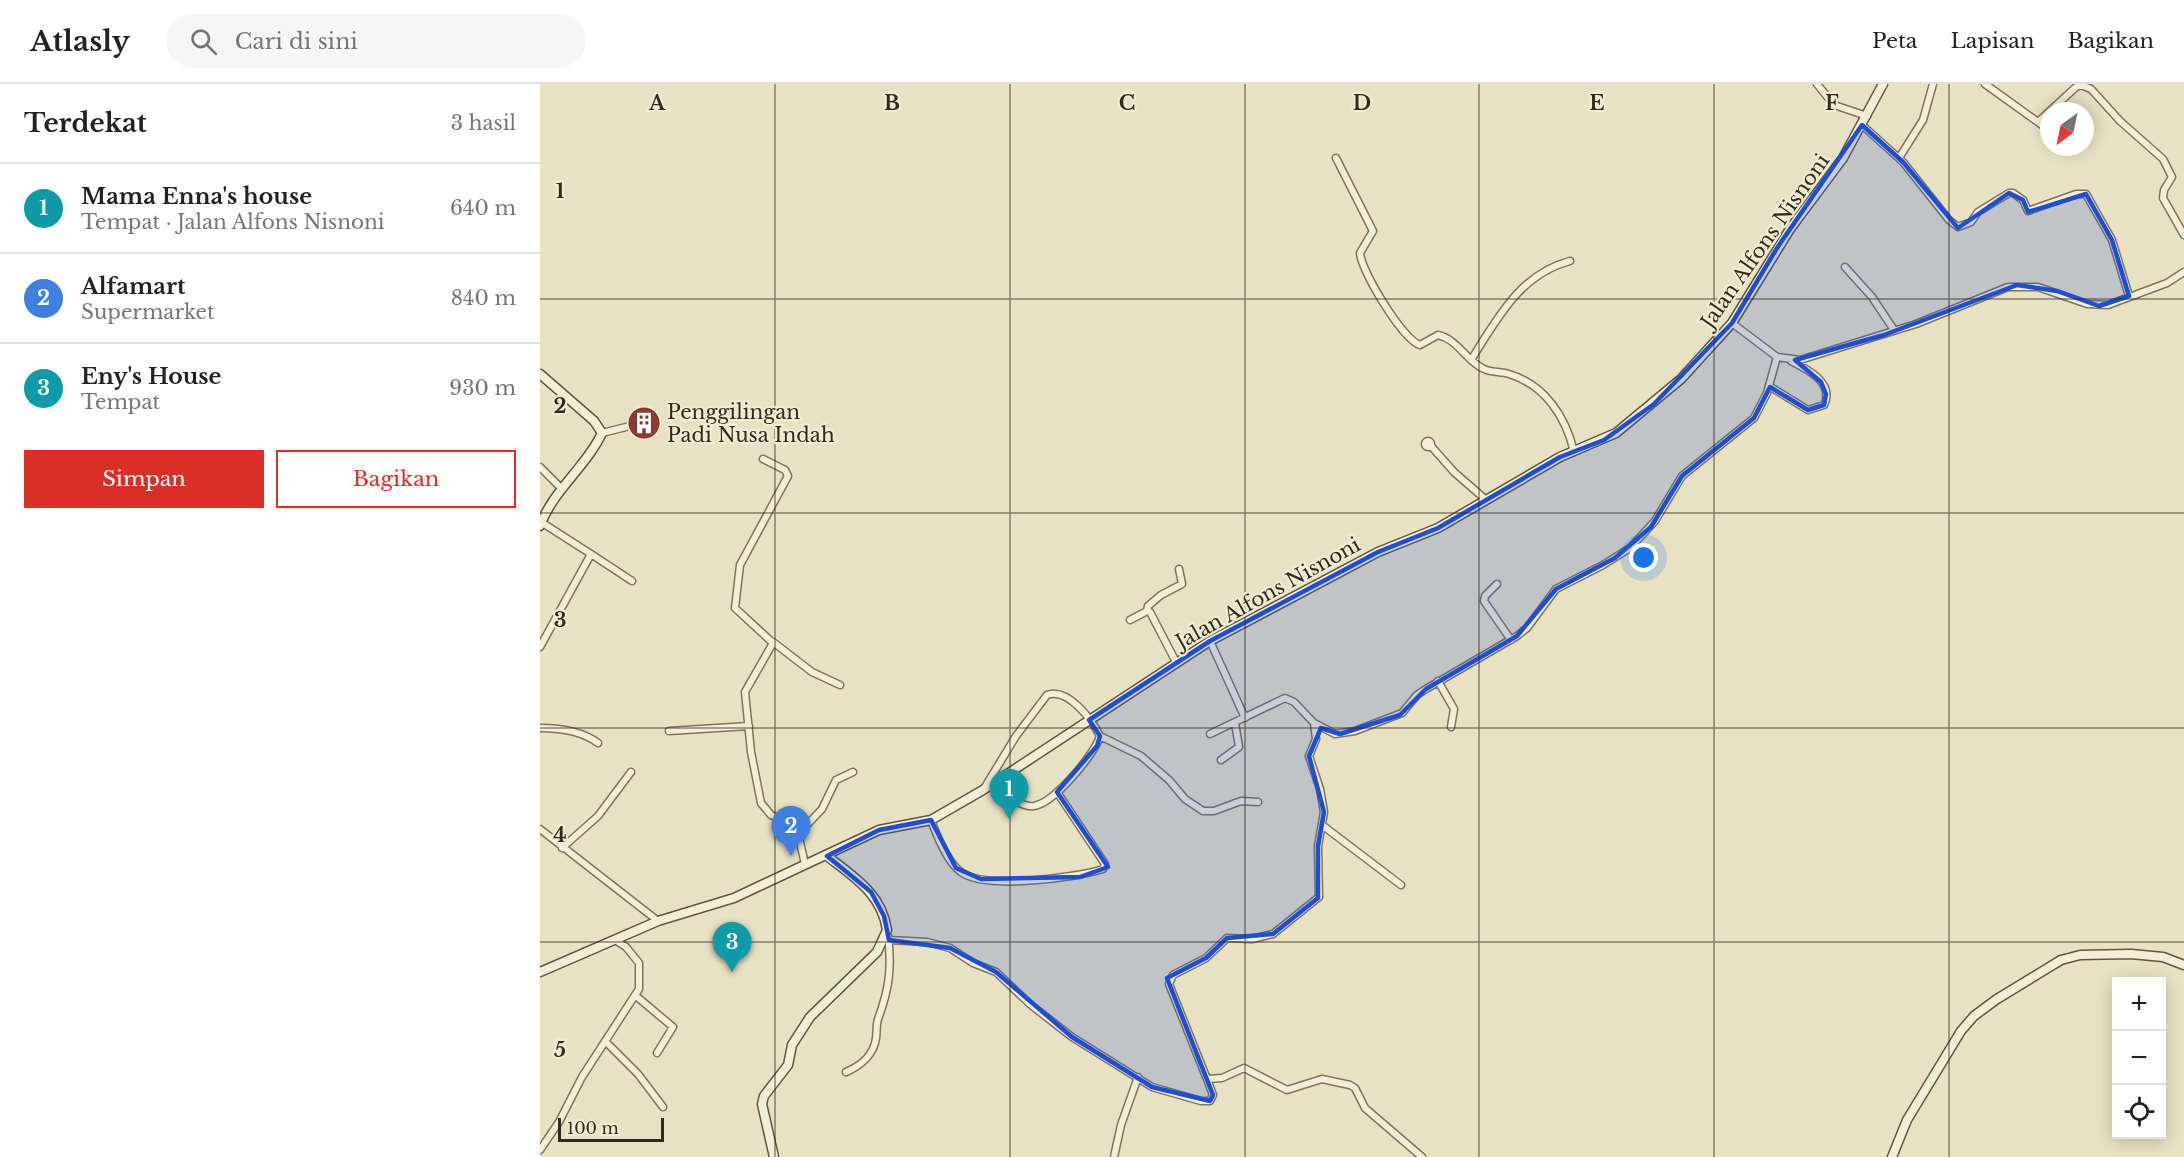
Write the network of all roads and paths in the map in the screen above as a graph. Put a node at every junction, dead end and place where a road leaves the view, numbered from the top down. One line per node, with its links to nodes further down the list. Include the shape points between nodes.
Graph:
1 (1818, 84): 5 (street, via 1834,105)
2 (1883, 84): 5 (main road, Jalan Alfons Nisnoni)
3 (1933, 84): 9 (street, via 1923,120)
4 (1985, 84): 6 (street)
5 (1867, 116): 7 (main road, Jalan Alfons Nisnoni)
6 (2038, 122): 10 (street, via 2076,87 2091,89 2169,168 2172,177 2163,198)
7 (1862, 125): 9 (street); 15 (main road, Jalan Alfons Nisnoni, via 1843,158 1777,248)
8 (1336, 158): 18 (street, via 1373,231 1360,253 1364,268 1402,329 1412,342 1420,345 1438,335 1449,338)
9 (1899, 158): 14 (street, via 1948,220 1958,227 2009,194 2024,200 2028,211 2086,194 2112,240)
10 (2184, 235)
11 (1570, 261): 18 (street, via 1537,276 1516,293)
12 (1845, 267): 16 (street)
13 (2184, 272): 14 (street, via 2167,284)
14 (2128, 296): 16 (street, via 2099,306 2056,291 2017,285)
15 (1732, 323): 17 (street); 25 (main road, Jalan Alfons Nisnoni, via 1654,404 1616,433)
16 (1894, 330): 19 (street, via 1851,346)
17 (1777, 357): 19 (street); 21 (street)
18 (1472, 360): 25 (street, via 1489,371 1509,374 1545,396 1559,411)
19 (1790, 360): 21 (street, via 1821,381 1826,394 1824,405 1808,410)
20 (540, 374): 23 (main road)
21 (1769, 386): 38 (street, via 1754,418 1682,476 1651,527 1615,558 1556,589 1527,628)
22 (638, 421): 23 (street)
23 (602, 433): 28 (main road)
24 (1431, 446): 29 (street)
25 (1574, 452): 29 (main road, Jalan Alfons Nisnoni)
26 (764, 459): 39 (street, via 788,476 740,565 735,608)
27 (540, 467): 28 (street)
28 (562, 489): 30 (main road)
29 (1485, 499): 37 (main road, Jalan Alfons Nisnoni, via 1438,528 1378,552)
30 (541, 524): 31 (street)
31 (591, 554): 33 (street); 40 (street)
32 (1179, 569): 35 (street, via 1182,584 1161,595)
33 (632, 581)
34 (1497, 585): 38 (street, via 1484,601)
35 (1147, 611): 36 (street); 41 (street)
36 (1130, 620)
37 (1210, 640): 41 (main road, Jalan Alfons Nisnoni); 44 (street)
38 (1511, 640): 42 (street)
39 (772, 642): 43 (street, via 812,672); 48 (street, via 745,692)
40 (540, 647)
41 (1176, 662): 45 (main road, Jalan Alfons Nisnoni)
42 (1438, 681): 47 (street, via 1417,695 1402,714 1355,731 1335,734); 49 (street, via 1454,709)
43 (840, 685)
44 (1245, 718): 46 (street); 47 (street, via 1290,698)
45 (1089, 720): 53 (street); 58 (main road, Jalan Alfons Nisnoni); 59 (street, via 1064,695 1047,695)
46 (1235, 723): 52 (street); 55 (street, via 1239,747)
47 (1314, 723): 63 (street, via 1316,739 1309,756 1320,789)
48 (749, 726): 51 (street); 65 (street, via 759,800 771,815 790,821)
49 (1451, 727)
50 (540, 728): 54 (street, via 576,733)
51 (669, 731)
52 (1209, 734)
53 (1100, 736): 60 (street, via 1094,750); 61 (street, via 1141,756 1181,796 1203,811 1212,812 1241,801)
54 (598, 743)
55 (1221, 760)
56 (632, 772): 66 (street, via 598,816)
57 (853, 772): 65 (street, via 836,780 822,809)
58 (997, 781): 59 (main road, Jalan Alfons Nisnoni); 60 (street, via 1014,798 1028,805 1048,800)
59 (983, 790): 62 (main road, Jalan Alfons Nisnoni)
60 (1057, 792): 62 (street, via 1105,864 1103,869 1040,880 988,881 965,875 952,863)
61 (1258, 802)
62 (931, 820): 67 (main road, Jalan Alfons Nisnoni, via 879,830)
63 (1322, 825): 69 (street); 80 (street, via 1318,898 1273,934 1252,939 1227,938 1206,958 1171,977 1173,999)
64 (540, 829): 66 (street)
65 (798, 829): 68 (street)
66 (562, 848): 70 (street)
67 (827, 856): 68 (main road, Jalan Alfons Nisnoni); 71 (main road, via 871,892 881,908)
68 (805, 864): 70 (main road, Jalan Alfons Nisnoni, via 734,898)
69 (1401, 885)
70 (658, 921): 72 (main road, Jalan Alfons Nisnoni)
71 (888, 935): 78 (street, via 892,966 886,1001 876,1026 876,1042 865,1060); 79 (street, via 951,948 982,968 996,972 1072,1037); 83 (main road, via 877,952 810,1017 792,1045 788,1065 764,1096 762,1104)
72 (615, 940): 74 (main road, Jalan Alfons Nisnoni); 75 (street, via 639,963)
73 (2184, 965): 86 (main road, via 2163,957 2080,955 2061,960 1997,999 1961,1031 1907,1120)
74 (540, 972)
75 (636, 996): 76 (street); 77 (street, via 673,1027)
76 (605, 1041): 81 (street); 82 (street)
77 (657, 1053)
78 (846, 1072)
79 (1138, 1077): 80 (street, via 1160,1090 1206,1102 1213,1095); 84 (street)
80 (1207, 1079): 85 (street, via 1222,1078 1244,1068 1287,1090 1319,1080 1346,1084 1355,1088 1374,1116)
81 (663, 1107)
82 (540, 1150)
83 (774, 1157)
84 (1114, 1157)
85 (1422, 1157)
86 (1892, 1157)

